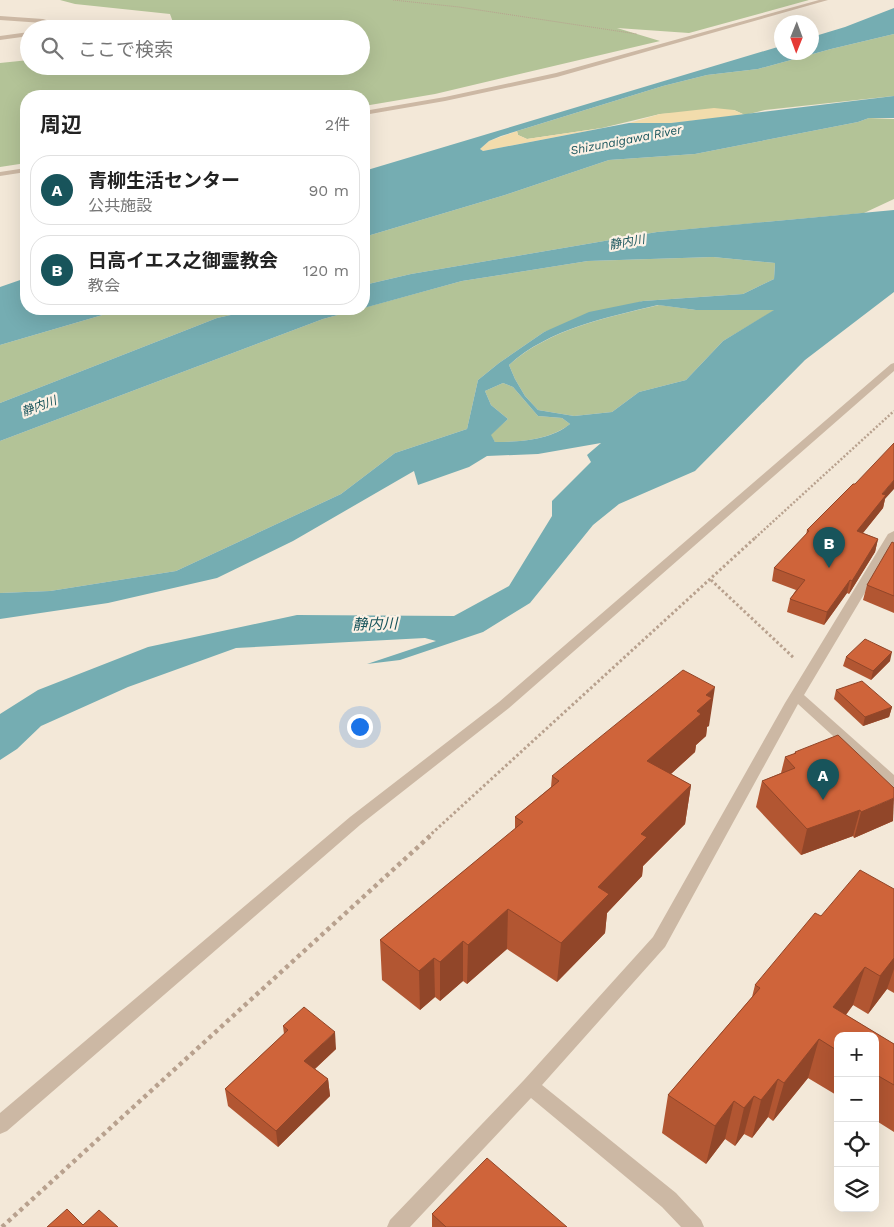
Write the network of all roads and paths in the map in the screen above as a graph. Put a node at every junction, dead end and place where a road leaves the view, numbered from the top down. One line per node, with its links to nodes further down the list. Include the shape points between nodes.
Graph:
1 (393, 0): 5 (path)
2 (826, 0): 8 (street, via 539,79 445,100)
3 (0, 18): 4 (street)
4 (29, 20)
5 (639, 34)
6 (20, 35): 7 (street)
7 (0, 38)
8 (370, 112)
9 (20, 171): 10 (street)
10 (0, 174)
11 (894, 366): 19 (street, via 504,705 355,821)
12 (894, 411): 14 (path)
13 (894, 534): 15 (street)
14 (712, 580): 15 (path); 20 (path)
15 (811, 674): 16 (street)
16 (797, 696): 17 (street); 18 (street, via 659,942)
17 (894, 783)
18 (530, 1086): 21 (street); 22 (street, via 669,1200)
19 (0, 1126)
20 (2, 1227)
21 (397, 1227)
22 (694, 1227)

